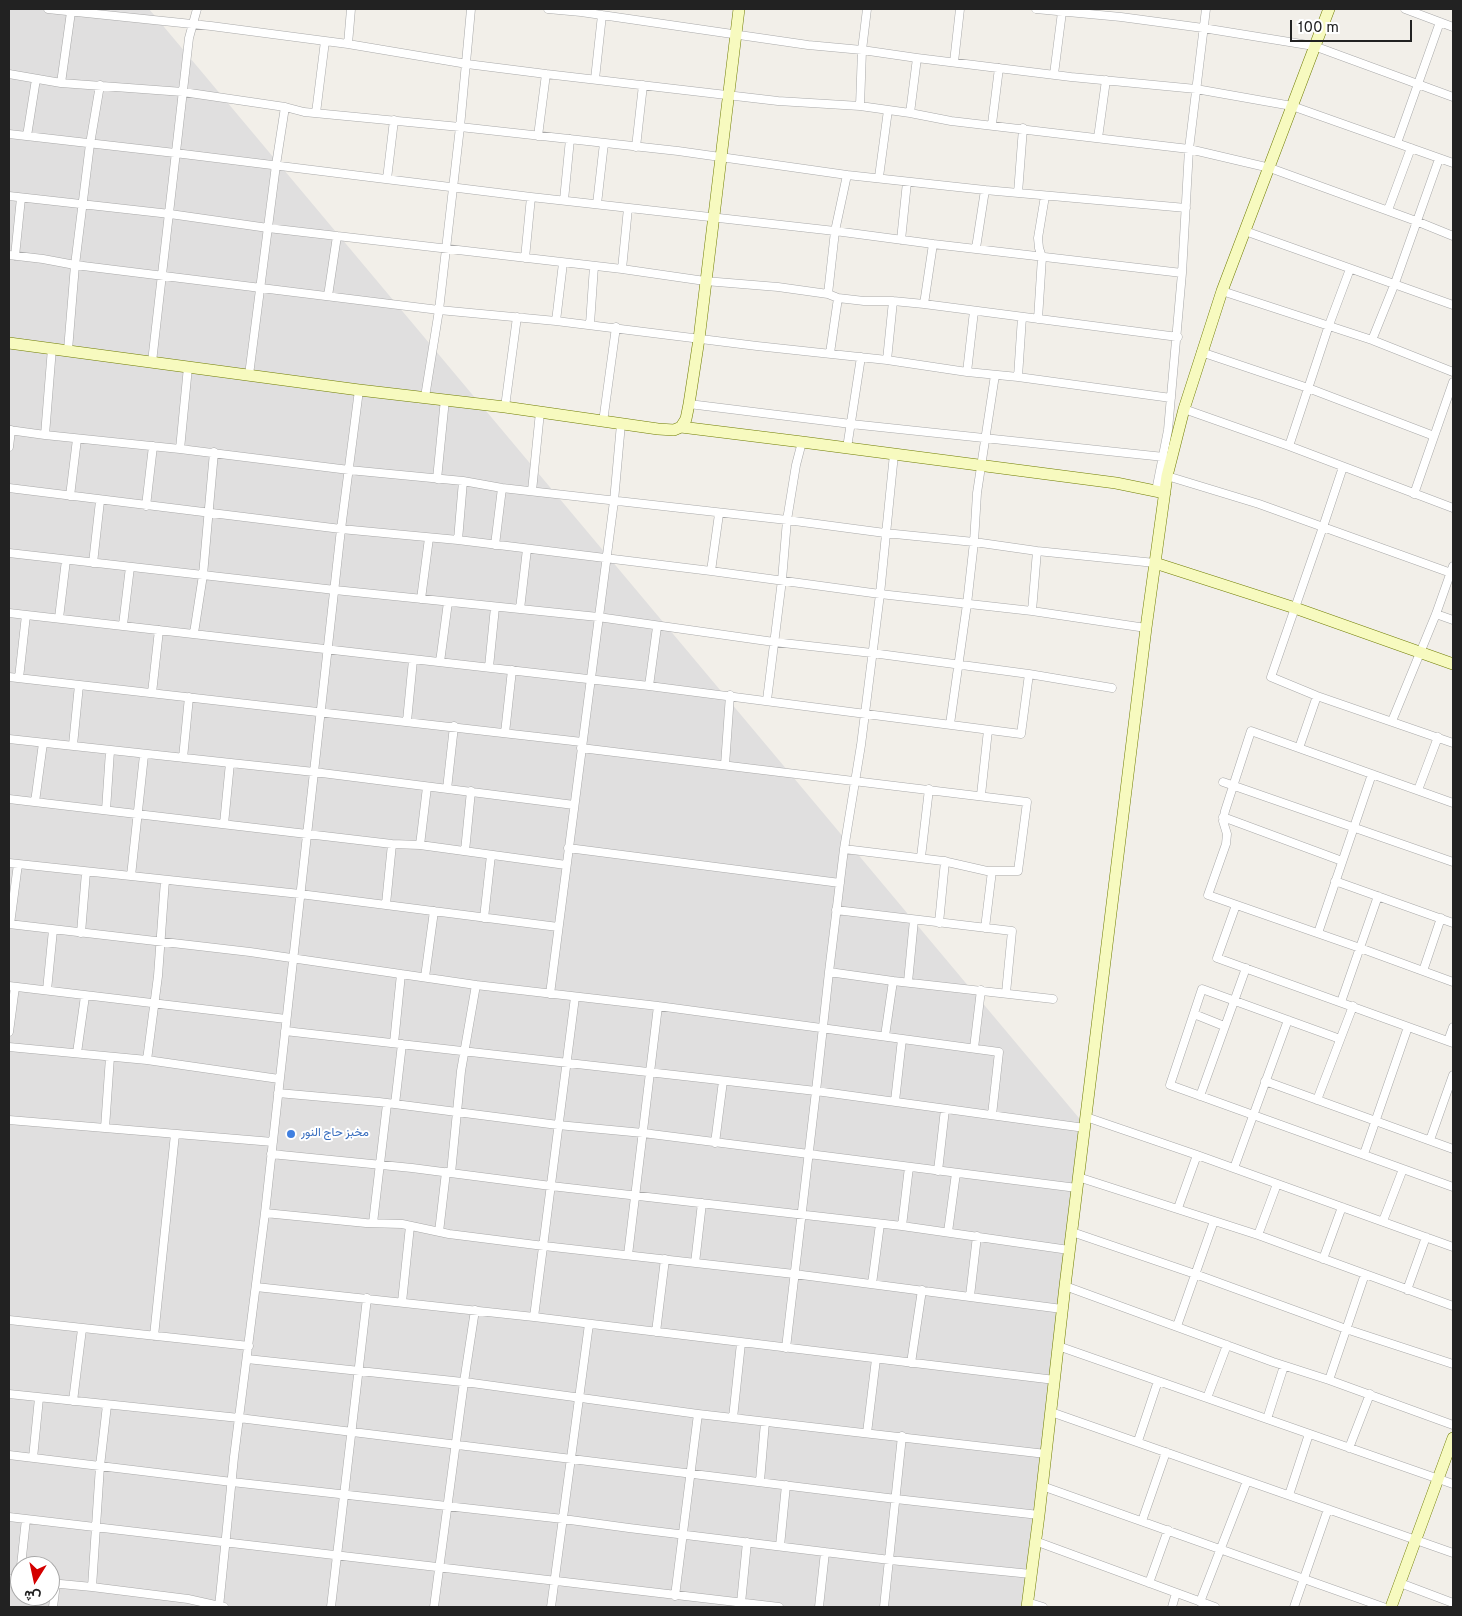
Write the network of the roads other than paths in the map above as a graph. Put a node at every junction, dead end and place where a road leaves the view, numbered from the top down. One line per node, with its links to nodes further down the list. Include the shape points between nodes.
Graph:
1 (48, 9): 15 (street)
2 (197, 9): 21 (street)
3 (351, 9): 26 (street)
4 (471, 9): 31 (street)
5 (548, 9): 14 (street)
6 (620, 9): 19 (street)
7 (739, 9): 24 (street)
8 (867, 9): 28 (street)
9 (960, 9): 30 (street)
10 (1037, 9): 16 (street)
11 (1206, 9): 23 (street)
12 (1330, 9): 27 (street)
13 (1405, 9): 20 (street)
14 (581, 10): 18 (street)
15 (71, 12): 17 (street); 39 (street)
16 (1062, 12): 23 (street); 35 (street)
17 (118, 13): 21 (street)
18 (602, 15): 19 (street); 37 (street)
19 (619, 18): 24 (street)
20 (1440, 22): 22 (street); 40 (street)
21 (192, 25): 25 (street); 44 (street)
22 (1453, 27)
23 (1203, 28): 27 (street); 43 (street)
24 (736, 35): 28 (street); 45 (street)
25 (325, 41): 26 (street); 52 (street)
26 (348, 44): 31 (street)
27 (1314, 46): 40 (street); 48 (street)
28 (862, 50): 29 (street); 47 (street)
29 (917, 58): 30 (street); 51 (street)
30 (954, 62): 32 (street)
31 (467, 64): 34 (street); 55 (street)
32 (999, 68): 35 (street); 54 (street)
33 (9, 74): 36 (street)
34 (546, 74): 37 (street); 59 (street)
35 (1054, 74): 38 (street)
36 (36, 79): 39 (street); 58 (street)
37 (595, 79): 42 (street)
38 (1106, 80): 43 (street); 60 (street)
39 (62, 83): 41 (street)
40 (1418, 84): 46 (street); 63 (street)
41 (100, 85): 44 (street); 64 (street)
42 (643, 85): 45 (street); 65 (street)
43 (1196, 89): 48 (street); 67 (street)
44 (183, 92): 49 (street); 68 (street)
45 (729, 96): 47 (street); 69 (street)
46 (1453, 97)
47 (860, 106): 50 (street)
48 (1292, 106): 63 (street); 73 (street)
49 (285, 107): 52 (street); 72 (street)
50 (888, 110): 51 (street); 75 (street)
51 (910, 112): 54 (street)
52 (316, 113): 53 (street)
53 (394, 120): 55 (street); 76 (street)
54 (992, 124): 56 (street)
55 (460, 127): 59 (street); 78 (street)
56 (1023, 128): 60 (street); 80 (street)
57 (9, 134): 58 (street)
58 (27, 136): 64 (street)
59 (538, 136): 61 (street)
60 (1098, 138): 67 (street)
61 (570, 139): 62 (street); 85 (street)
62 (604, 143): 65 (street); 87 (street)
63 (1397, 143): 66 (street)
64 (90, 144): 68 (street); 86 (street)
65 (636, 147): 69 (street)
66 (1411, 148): 70 (street); 90 (street)
67 (1189, 149): 73 (street); 89 (street)
68 (175, 153): 72 (street); 91 (street)
69 (721, 158): 74 (street); 92 (street)
70 (1439, 159): 71 (street); 93 (street)
71 (1453, 163)
72 (276, 165): 76 (street); 94 (street)
73 (1270, 168): 90 (street); 96 (street)
74 (847, 175): 75 (street); 95 (street)
75 (878, 178): 77 (street)
76 (387, 179): 78 (street)
77 (907, 182): 79 (street); 99 (street)
78 (453, 187): 83 (street); 101 (street)
79 (985, 190): 80 (street); 102 (street)
80 (1018, 193): 82 (street)
81 (9, 196): 84 (street)
82 (1045, 196): 89 (street); 104 (street, via 1038,238)
83 (531, 197): 85 (street); 105 (street)
84 (22, 198): 86 (street); 103 (street)
85 (564, 200): 87 (street)
86 (84, 204): 91 (street); 107 (street)
87 (597, 204): 88 (street)
88 (628, 208): 92 (street); 109 (street)
89 (1186, 208): 111 (street)
90 (1388, 210): 93 (street)
91 (170, 214): 94 (street); 112 (street)
92 (714, 217): 95 (street); 113 (street)
93 (1416, 221): 98 (street); 114 (street)
94 (268, 228): 97 (street); 115 (street)
95 (835, 231): 99 (street); 117 (street)
96 (1245, 231): 110 (street); 116 (street)
97 (337, 236): 101 (street); 118 (street)
98 (1453, 236)
99 (901, 240): 100 (street)
100 (932, 244): 102 (street); 121 (street)
101 (445, 248): 105 (street); 123 (street)
102 (976, 248): 104 (street)
103 (12, 255): 107 (street)
104 (1042, 257): 111 (street); 127 (street)
105 (525, 258): 106 (street)
106 (562, 263): 108 (street); 128 (street)
107 (75, 265): 112 (street); 137 (street)
108 (594, 266): 109 (street); 129 (street)
109 (622, 269): 113 (street)
110 (1350, 269): 114 (street); 130 (street)
111 (1182, 273): 132 (street)
112 (162, 276): 115 (street); 142 (street)
113 (705, 281): 117 (street); 133 (street)
114 (1394, 283): 122 (street); 134 (street)
115 (260, 288): 118 (street); 146 (street)
116 (1222, 291): 130 (street); 138 (street)
117 (828, 294): 119 (street)
118 (328, 296): 123 (street)
119 (838, 298): 120 (street); 139 (street)
120 (892, 301): 121 (street); 141 (street)
121 (924, 304): 124 (street)
122 (1453, 305)
123 (439, 310): 126 (street); 152 (street)
124 (974, 311): 125 (street); 144 (street)
125 (1022, 316): 127 (street); 148 (street)
126 (517, 317): 128 (street); 156 (street)
127 (1038, 319): 132 (street)
128 (556, 320): 129 (street)
129 (590, 324): 131 (street)
130 (1329, 325): 134 (street); 150 (street)
131 (616, 327): 133 (street); 159 (street)
132 (1178, 337): 153 (street)
133 (699, 338): 139 (street); 155 (street)
134 (1372, 340): 145 (street)
135 (9, 343): 136 (street)
136 (52, 348): 137 (street); 164 (street)
137 (68, 350): 142 (street)
138 (1202, 352): 150 (street); 157 (street)
139 (830, 353): 140 (street)
140 (860, 357): 141 (street); 161 (street)
141 (887, 360): 144 (street)
142 (152, 362): 143 (street)
143 (188, 367): 146 (street); 172 (street)
144 (967, 372): 147 (street)
145 (1453, 372)
146 (249, 375): 151 (street)
147 (995, 375): 148 (street); 167 (street)
148 (1018, 377): 153 (street)
149 (1453, 382): 165 (street)
150 (1308, 388): 165 (street); 170 (street)
151 (359, 390): 152 (street); 179 (street)
152 (425, 397): 154 (street)
153 (1171, 398): 176 (street)
154 (445, 399): 156 (street); 181 (street)
155 (690, 404): 161 (street); 162 (street)
156 (505, 407): 158 (street)
157 (1184, 409): 170 (street); 180 (street)
158 (540, 412): 159 (street); 185 (street)
159 (603, 422): 160 (street)
160 (621, 424): 162 (street, via 674,430); 190 (street)
161 (851, 424): 167 (street); 173 (street)
162 (681, 427): 168 (street)
163 (10, 430): 164 (street); 171 (street)
164 (45, 435): 166 (street)
165 (1434, 436): 187 (street)
166 (78, 439): 169 (street); 188 (street)
167 (986, 439): 176 (street); 177 (street)
168 (802, 442): 173 (street); 195 (street)
169 (153, 446): 172 (street); 191 (street)
170 (1289, 446): 178 (street)
171 (9, 447)
172 (180, 448): 174 (street)
173 (847, 448): 175 (street)
174 (214, 452): 179 (street); 193 (street)
175 (894, 454): 177 (street); 198 (street)
176 (1164, 457): 186 (street)
177 (982, 465): 186 (street); 201 (street)
178 (1343, 467): 187 (street); 196 (street)
179 (349, 470): 181 (street); 197 (street)
180 (1167, 476): 186 (street); 196 (street)
181 (437, 479): 182 (street)
182 (462, 482): 184 (street); 200 (street)
183 (9, 488): 188 (street)
184 (502, 488): 185 (street); 202 (street)
185 (532, 491): 190 (street)
186 (1160, 492): 209 (street)
187 (1414, 494): 192 (street)
188 (70, 496): 189 (street)
189 (100, 501): 191 (street); 208 (street)
190 (614, 501): 194 (street); 206 (street)
191 (146, 506): 193 (street)
192 (1453, 508)
193 (210, 513): 197 (street); 213 (street)
194 (719, 514): 195 (street); 212 (street)
195 (787, 520): 198 (street); 214 (street)
196 (1323, 527): 211 (street); 221 (street)
197 (341, 530): 199 (street); 215 (street)
198 (885, 533): 201 (street); 216 (street)
199 (428, 538): 200 (street); 217 (street)
200 (458, 540): 202 (street)
201 (974, 542): 204 (street); 219 (street)
202 (495, 545): 203 (street)
203 (527, 549): 206 (street); 222 (street)
204 (1037, 551): 209 (street); 223 (street)
205 (9, 553): 207 (street)
206 (606, 559): 212 (street); 227 (street)
207 (66, 560): 208 (street); 228 (street)
208 (93, 563): 210 (street)
209 (1155, 563): 221 (street); 232 (street)
210 (130, 567): 213 (street); 230 (street)
211 (1452, 570): 225 (street)
212 (711, 571): 214 (street)
213 (203, 575): 215 (street); 234 (street)
214 (782, 580): 216 (street); 235 (street)
215 (335, 590): 217 (street); 236 (street)
216 (880, 594): 219 (street); 238 (street)
217 (421, 599): 218 (street)
218 (448, 602): 220 (street); 240 (street)
219 (968, 604): 223 (street); 241 (street)
220 (494, 607): 222 (street); 243 (street)
221 (1295, 608): 237 (street); 254 (street, via 1271,677)
222 (520, 609): 227 (street)
223 (1032, 611): 232 (street)
224 (9, 613): 226 (street)
225 (1436, 614): 229 (street); 237 (street)
226 (26, 615): 228 (street); 247 (street)
227 (598, 617): 231 (street); 248 (street)
228 (59, 618): 230 (street)
229 (1453, 620)
230 (123, 625): 233 (street)
231 (657, 627): 235 (street); 250 (street)
232 (1146, 628): 397 (street)
233 (159, 630): 234 (street); 252 (street)
234 (194, 634): 236 (street)
235 (774, 642): 238 (street); 256 (street)
236 (328, 650): 239 (street); 257 (street)
237 (1419, 652): 242 (street); 260 (street)
238 (872, 653): 241 (street); 258 (street)
239 (413, 660): 240 (street); 259 (street)
240 (440, 662): 243 (street)
241 (958, 664): 245 (street); 261 (street)
242 (1453, 664)
243 (489, 667): 244 (street)
244 (512, 670): 248 (street); 264 (street)
245 (1029, 674): 251 (street); 263 (street, via 1021,734)
246 (9, 677): 247 (street)
247 (19, 678): 249 (street)
248 (591, 679): 250 (street); 270 (street)
249 (79, 685): 252 (street); 269 (street)
250 (649, 686): 253 (street)
251 (1112, 688)
252 (152, 693): 255 (street)
253 (730, 695): 256 (street); 276 (street)
254 (1317, 696): 260 (street); 271 (street)
255 (189, 697): 257 (street); 274 (street)
256 (767, 700): 258 (street)
257 (321, 712): 259 (street); 277 (street)
258 (864, 714): 261 (street); 279 (street)
259 (407, 721): 262 (street)
260 (1392, 721): 265 (street)
261 (950, 724): 263 (street)
262 (454, 726): 264 (street); 283 (street)
263 (988, 730): 287 (street)
264 (504, 733): 270 (street)
265 (1438, 737): 268 (street); 285 (street)
266 (9, 739): 267 (street)
267 (43, 743): 269 (street); 289 (street)
268 (1453, 743)
269 (73, 745): 272 (street)
270 (581, 745): 276 (street); 291 (street)
271 (1299, 748): 278 (street); 281 (street, via 1252,731)
272 (110, 751): 273 (street); 292 (street)
273 (144, 755): 274 (street); 293 (street)
274 (183, 758): 275 (street)
275 (230, 764): 277 (street); 295 (street)
276 (725, 765): 279 (street)
277 (314, 772): 282 (street); 297 (street)
278 (1372, 774): 285 (street); 296 (street)
279 (855, 781): 284 (street); 301 (street)
280 (1223, 782): 281 (street)
281 (1233, 785): 294 (street); 296 (street)
282 (427, 787): 283 (street); 299 (street)
283 (448, 789): 286 (street)
284 (928, 789): 287 (street); 304 (street)
285 (1418, 790): 290 (street)
286 (471, 791): 291 (street); 302 (street)
287 (980, 795): 311 (street, via 1026,802 1018,871)
288 (9, 799): 289 (street)
289 (35, 802): 292 (street)
290 (1453, 803)
291 (574, 805): 300 (street)
292 (106, 810): 293 (street)
293 (138, 813): 295 (street); 313 (street)
294 (1224, 817): 306 (street); 320 (street, via 1226,844 1208,895)
295 (224, 824): 297 (street)
296 (1354, 827): 306 (street); 307 (street)
297 (307, 834): 298 (street); 317 (street)
298 (392, 844): 299 (street); 319 (street)
299 (420, 845): 302 (street)
300 (568, 848): 310 (street); 316 (street)
301 (844, 849): 304 (street); 316 (street)
302 (465, 851): 303 (street)
303 (491, 855): 310 (street); 323 (street)
304 (921, 858): 305 (street)
305 (945, 861): 311 (street); 326 (street)
306 (1342, 861): 315 (street)
307 (1453, 862)
308 (9, 863): 309 (street)
309 (18, 864): 312 (street); 328 (street)
310 (566, 865): 329 (street)
311 (992, 871): 330 (street)
312 (86, 872): 313 (street); 332 (street)
313 (131, 876): 314 (street)
314 (165, 880): 317 (street); 334 (street)
315 (1336, 881): 318 (street); 333 (street)
316 (840, 883): 321 (street)
317 (300, 894): 319 (street); 336 (street)
318 (1378, 896): 324 (street); 335 (street)
319 (386, 904): 322 (street)
320 (1236, 905): 333 (street); 337 (street, via 1216,958)
321 (836, 910): 325 (street); 339 (street)
322 (434, 911): 323 (street); 341 (street)
323 (484, 918): 329 (street)
324 (1441, 918): 327 (street); 338 (street)
325 (914, 920): 326 (street); 343 (street)
326 (938, 923): 330 (street)
327 (1453, 923)
328 (10, 924): 331 (street)
329 (558, 927): 350 (street)
330 (985, 928): 349 (street, via 1012,931)
331 (53, 930): 332 (street); 347 (street)
332 (81, 933): 334 (street)
333 (1318, 933): 335 (street)
334 (160, 941): 336 (street); 356 (street)
335 (1360, 948): 338 (street); 355 (street)
336 (293, 959): 340 (street); 360 (street)
337 (1246, 968): 354 (street); 355 (street)
338 (1423, 971): 344 (street)
339 (828, 972): 342 (street); 364 (street)
340 (401, 974): 341 (street); 372 (street)
341 (425, 977): 345 (street)
342 (893, 981): 343 (street); 368 (street)
343 (908, 982): 348 (street)
344 (1453, 982)
345 (476, 984): 350 (street); 375 (street)
346 (12, 987): 347 (street); 367 (street)
347 (46, 990): 351 (street)
348 (981, 990): 349 (street); 374 (street)
349 (1006, 993): 353 (street)
350 (550, 994): 352 (street)
351 (86, 996): 356 (street); 376 (street)
352 (574, 997): 357 (street); 379 (street)
353 (1053, 999)
354 (1234, 1001): 359 (street, via 1202,990); 361 (street); 362 (street)
355 (1341, 1002): 358 (street)
356 (154, 1004): 360 (street); 378 (street)
357 (658, 1006): 364 (street); 380 (street)
358 (1353, 1006): 363 (street); 370 (street)
359 (1194, 1014): 362 (street); 387 (street, via 1170,1085)
360 (286, 1020): 366 (street)
361 (1288, 1020): 370 (street); 384 (street)
362 (1224, 1026): 387 (street)
363 (1408, 1027): 371 (street); 396 (street)
364 (823, 1028): 368 (street); 385 (street)
365 (1453, 1028): 371 (street)
366 (285, 1031): 372 (street); 382 (street)
367 (9, 1032)
368 (885, 1036): 369 (street)
369 (902, 1039): 374 (street); 389 (street)
370 (1340, 1039): 388 (street)
371 (1451, 1042)
372 (398, 1044): 375 (street); 390 (street)
373 (9, 1046): 376 (street)
374 (974, 1048): 394 (street, via 1000,1052)
375 (464, 1052): 379 (street); 392 (street)
376 (77, 1053): 377 (street)
377 (110, 1057): 378 (street); 399 (street)
378 (147, 1060): 382 (street)
379 (566, 1062): 380 (street); 398 (street)
380 (651, 1073): 383 (street); 400 (street)
381 (1453, 1078): 402 (street)
382 (279, 1079): 386 (street)
383 (723, 1081): 385 (street); 404 (street)
384 (1265, 1081): 388 (street); 393 (street)
385 (816, 1091): 389 (street); 407 (street)
386 (278, 1093): 390 (street); 403 (street)
387 (1200, 1096): 393 (street)
388 (1317, 1100): 396 (street)
389 (895, 1101): 391 (street)
390 (391, 1104): 392 (street); 410 (street)
391 (945, 1109): 394 (street); 414 (street)
392 (458, 1112): 398 (street); 415 (street)
393 (1253, 1114): 408 (street); 412 (street)
394 (992, 1115): 397 (street)
395 (9, 1120): 399 (street)
396 (1376, 1121): 402 (street); 408 (street)
397 (1086, 1122): 409 (street); 417 (street)
398 (558, 1125): 400 (street); 419 (street)
399 (104, 1128): 401 (street)
400 (643, 1133): 404 (street); 421 (street)
401 (175, 1134): 403 (street); 467 (street)
402 (1430, 1140): 405 (street)
403 (273, 1142): 406 (street)
404 (715, 1143): 407 (street)
405 (1453, 1149)
406 (271, 1154): 410 (street); 425 (street)
407 (809, 1154): 411 (street); 426 (street)
408 (1364, 1154): 413 (street)
409 (1196, 1155): 412 (street); 424 (street)
410 (380, 1164): 415 (street); 429 (street)
411 (909, 1167): 414 (street); 432 (street)
412 (1234, 1168): 418 (street)
413 (1403, 1169): 420 (street); 428 (street)
414 (938, 1171): 416 (street)
415 (449, 1173): 419 (street); 433 (street)
416 (956, 1173): 417 (street); 434 (street)
417 (1078, 1182): 424 (street); 435 (street)
418 (1277, 1184): 423 (street); 437 (street)
419 (551, 1186): 421 (street); 439 (street)
420 (1453, 1187)
421 (636, 1194): 422 (street); 442 (street)
422 (702, 1202): 426 (street); 445 (street)
423 (1342, 1207): 428 (street); 444 (street)
424 (1178, 1208): 427 (street)
425 (265, 1213): 429 (street); 451 (street)
426 (802, 1214): 430 (street); 446 (street)
427 (1214, 1221): 437 (street); 447 (street)
428 (1383, 1221): 438 (street)
429 (373, 1223): 431 (street)
430 (880, 1224): 432 (street); 449 (street)
431 (410, 1226): 433 (street); 456 (street)
432 (902, 1226): 434 (street)
433 (439, 1232): 439 (street)
434 (948, 1232): 436 (street)
435 (1072, 1232): 441 (street); 447 (street)
436 (977, 1236): 441 (street); 454 (street)
437 (1258, 1236): 444 (street)
438 (1426, 1237): 440 (street); 453 (street)
439 (544, 1246): 442 (street); 460 (street)
440 (1453, 1247)
441 (1069, 1250): 450 (street)
442 (628, 1255): 443 (street)
443 (665, 1259): 445 (street); 466 (street)
444 (1323, 1259): 448 (street)
445 (695, 1263): 446 (street)
446 (794, 1274): 449 (street); 472 (street)
447 (1195, 1274): 463 (street); 465 (street)
448 (1365, 1274): 453 (street); 465 (street)
449 (872, 1284): 452 (street)
450 (1065, 1286): 458 (street); 463 (street)
451 (256, 1287): 455 (street); 470 (street)
452 (922, 1290): 454 (street); 475 (street)
453 (1406, 1290): 457 (street)
454 (970, 1296): 458 (street)
455 (367, 1298): 456 (street); 478 (street)
456 (402, 1302): 459 (street)
457 (1453, 1306)
458 (1062, 1309): 471 (street)
459 (475, 1310): 460 (street); 482 (street)
460 (534, 1317): 462 (street)
461 (9, 1320): 464 (street)
462 (589, 1324): 466 (street); 485 (street)
463 (1178, 1326): 469 (street)
464 (82, 1329): 467 (street); 488 (street)
465 (1346, 1329): 476 (street); 480 (street)
466 (656, 1332): 468 (street)
467 (154, 1336): 470 (street)
468 (741, 1342): 472 (street); 493 (street)
469 (1227, 1345): 477 (street); 487 (street)
470 (249, 1346): 473 (street)
471 (1058, 1346): 479 (street); 481 (street)
472 (786, 1348): 474 (street)
473 (247, 1359): 478 (street); 492 (street)
474 (876, 1359): 475 (street); 498 (street)
475 (911, 1362): 479 (street)
476 (1453, 1364)
477 (1284, 1366): 480 (street); 494 (street)
478 (359, 1372): 482 (street); 497 (street)
479 (1055, 1380): 490 (street)
480 (1329, 1380): 484 (street)
481 (1158, 1381): 487 (street); 502 (street)
482 (464, 1382): 485 (street); 503 (street)
483 (9, 1394): 486 (street)
484 (1370, 1394): 496 (street); 504 (street)
485 (579, 1397): 491 (street); 509 (street)
486 (40, 1398): 488 (street); 508 (street)
487 (1207, 1398): 494 (street)
488 (73, 1401): 489 (street)
489 (107, 1404): 492 (street); 510 (street)
490 (1051, 1412): 502 (street); 506 (street)
491 (698, 1414): 493 (street); 511 (street)
492 (239, 1418): 497 (street); 515 (street)
493 (733, 1418): 495 (street)
494 (1267, 1419): 499 (street)
495 (765, 1422): 498 (street); 513 (street)
496 (1453, 1425)
497 (352, 1433): 503 (street); 519 (street)
498 (867, 1433): 500 (street)
499 (1309, 1434): 504 (street); 520 (street)
500 (902, 1436): 506 (street); 521 (street)
501 (1453, 1438): 512 (street)
502 (1138, 1442): 505 (street)
503 (456, 1445): 509 (street); 522 (street)
504 (1349, 1448): 512 (street)
505 (1166, 1452): 514 (street); 528 (street)
506 (1046, 1454): 518 (street)
507 (9, 1455): 508 (street)
508 (33, 1458): 510 (street)
509 (570, 1459): 511 (street); 526 (street)
510 (100, 1466): 515 (street); 529 (street)
511 (691, 1474): 513 (street); 531 (street)
512 (1438, 1478): 516 (street); 532 (street)
513 (760, 1481): 517 (street)
514 (1247, 1481): 520 (street); 537 (street)
515 (232, 1482): 519 (street); 534 (street)
516 (1453, 1484)
517 (786, 1485): 521 (street); 536 (street)
518 (1042, 1486): 524 (street); 528 (street)
519 (344, 1494): 522 (street); 540 (street)
520 (1288, 1495): 523 (street)
521 (896, 1499): 524 (street); 542 (street)
522 (447, 1505): 526 (street); 543 (street)
523 (1328, 1509): 532 (street); 545 (street)
524 (1039, 1515): 533 (street)
525 (9, 1517): 527 (street)
526 (563, 1518): 531 (street); 546 (street)
527 (26, 1519): 529 (street); 541 (street)
528 (1142, 1521): 530 (street)
529 (96, 1528): 534 (street); 550 (street)
530 (1168, 1530): 537 (street); 547 (street)
531 (683, 1535): 535 (street); 552 (street)
532 (1415, 1540): 539 (street); 548 (street)
533 (1035, 1541): 544 (street); 547 (street)
534 (226, 1542): 540 (street); 558 (street)
535 (747, 1542): 536 (street); 555 (street)
536 (780, 1546): 538 (street)
537 (1221, 1549): 545 (street); 553 (street)
538 (825, 1552): 542 (street); 563 (street)
539 (1453, 1553)
540 (336, 1555): 543 (street); 559 (street)
541 (22, 1556)
542 (890, 1560): 544 (street); 564 (street)
543 (439, 1567): 546 (street); 560 (street)
544 (1031, 1574): 557 (street)
545 (1304, 1580): 568 (street); 569 (street)
546 (554, 1581): 552 (street); 561 (street)
547 (1149, 1583): 551 (street)
548 (1400, 1583): 556 (street); 570 (street)
549 (60, 1584): 550 (street)
550 (92, 1586): 558 (street, via 188,1599)
551 (1176, 1593): 553 (street); 566 (street)
552 (675, 1596): 554 (street)
553 (1200, 1602): 567 (street)
554 (710, 1603): 555 (street)
555 (741, 1603): 562 (street)
556 (1453, 1603)
557 (1027, 1605): 565 (street)
558 (220, 1607)
559 (331, 1607)
560 (434, 1607)
561 (551, 1607)
562 (779, 1607)
563 (819, 1607)
564 (884, 1607)
565 (1043, 1607)
566 (1172, 1607)
567 (1215, 1607)
568 (1294, 1607)
569 (1383, 1607)
570 (1391, 1607)

